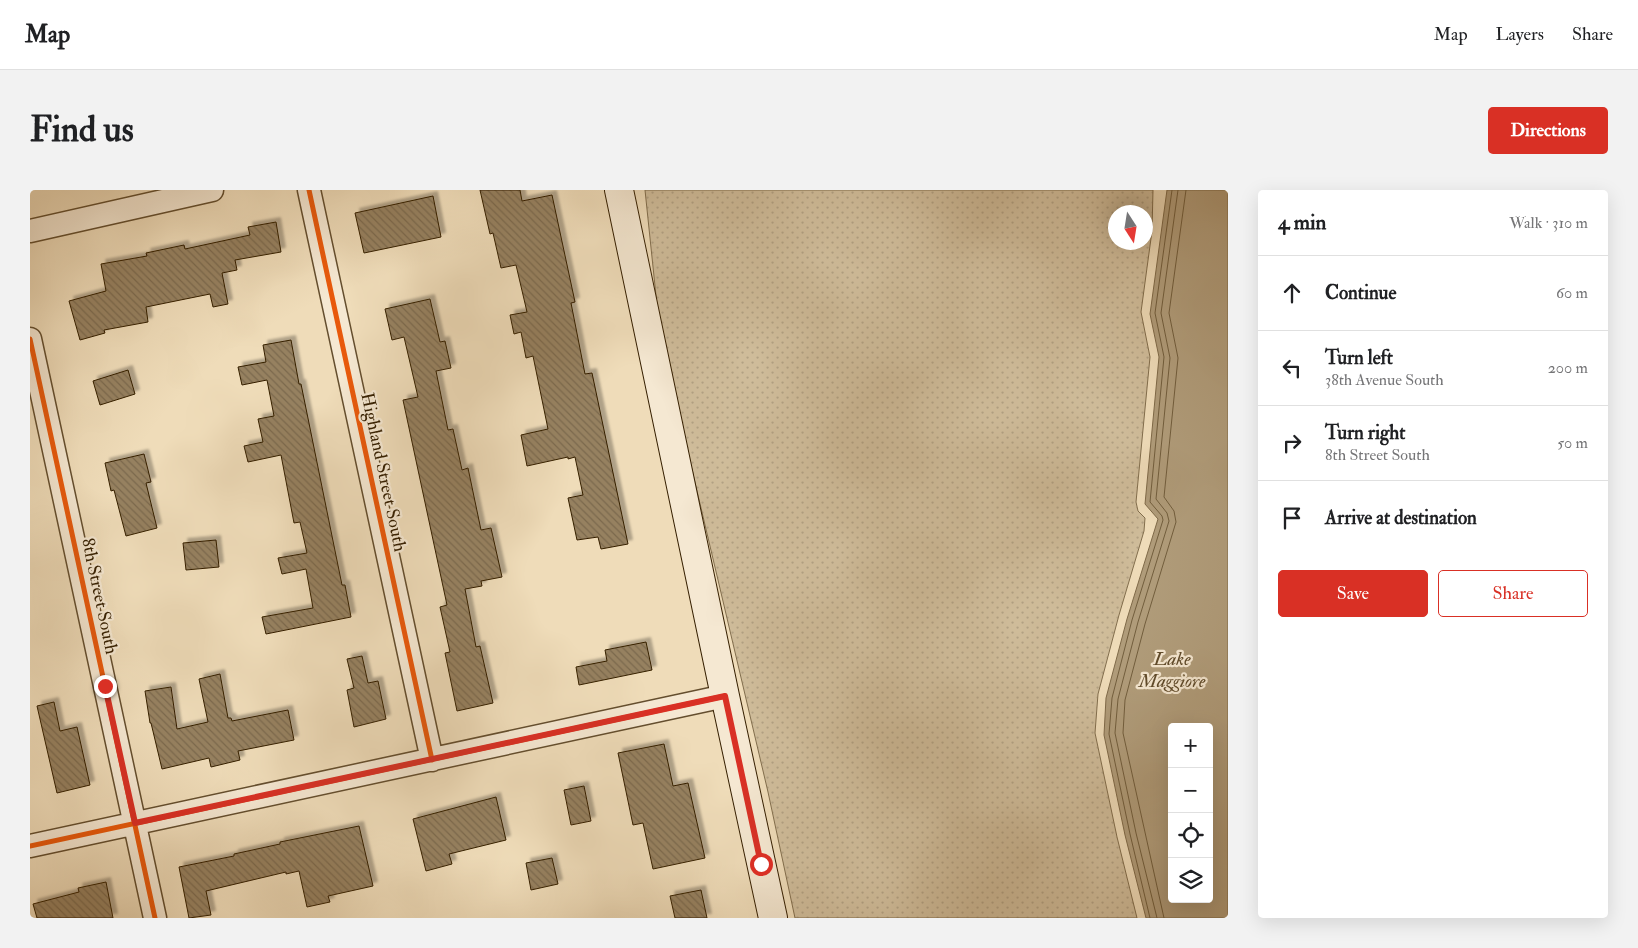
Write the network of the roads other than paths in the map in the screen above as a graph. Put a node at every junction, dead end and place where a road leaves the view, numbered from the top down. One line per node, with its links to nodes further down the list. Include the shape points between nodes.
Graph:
1 (212, 190): 4 (street)
2 (309, 190): 7 (street, Highland Street South)
3 (619, 190): 6 (main road)
4 (30, 231)
5 (30, 339): 8 (street, 8th Street South)
6 (725, 696): 7 (street); 11 (main road)
7 (432, 760): 8 (street)
8 (135, 823): 9 (street); 10 (street, 8th Street South)
9 (30, 846)
10 (155, 918)
11 (773, 918)

